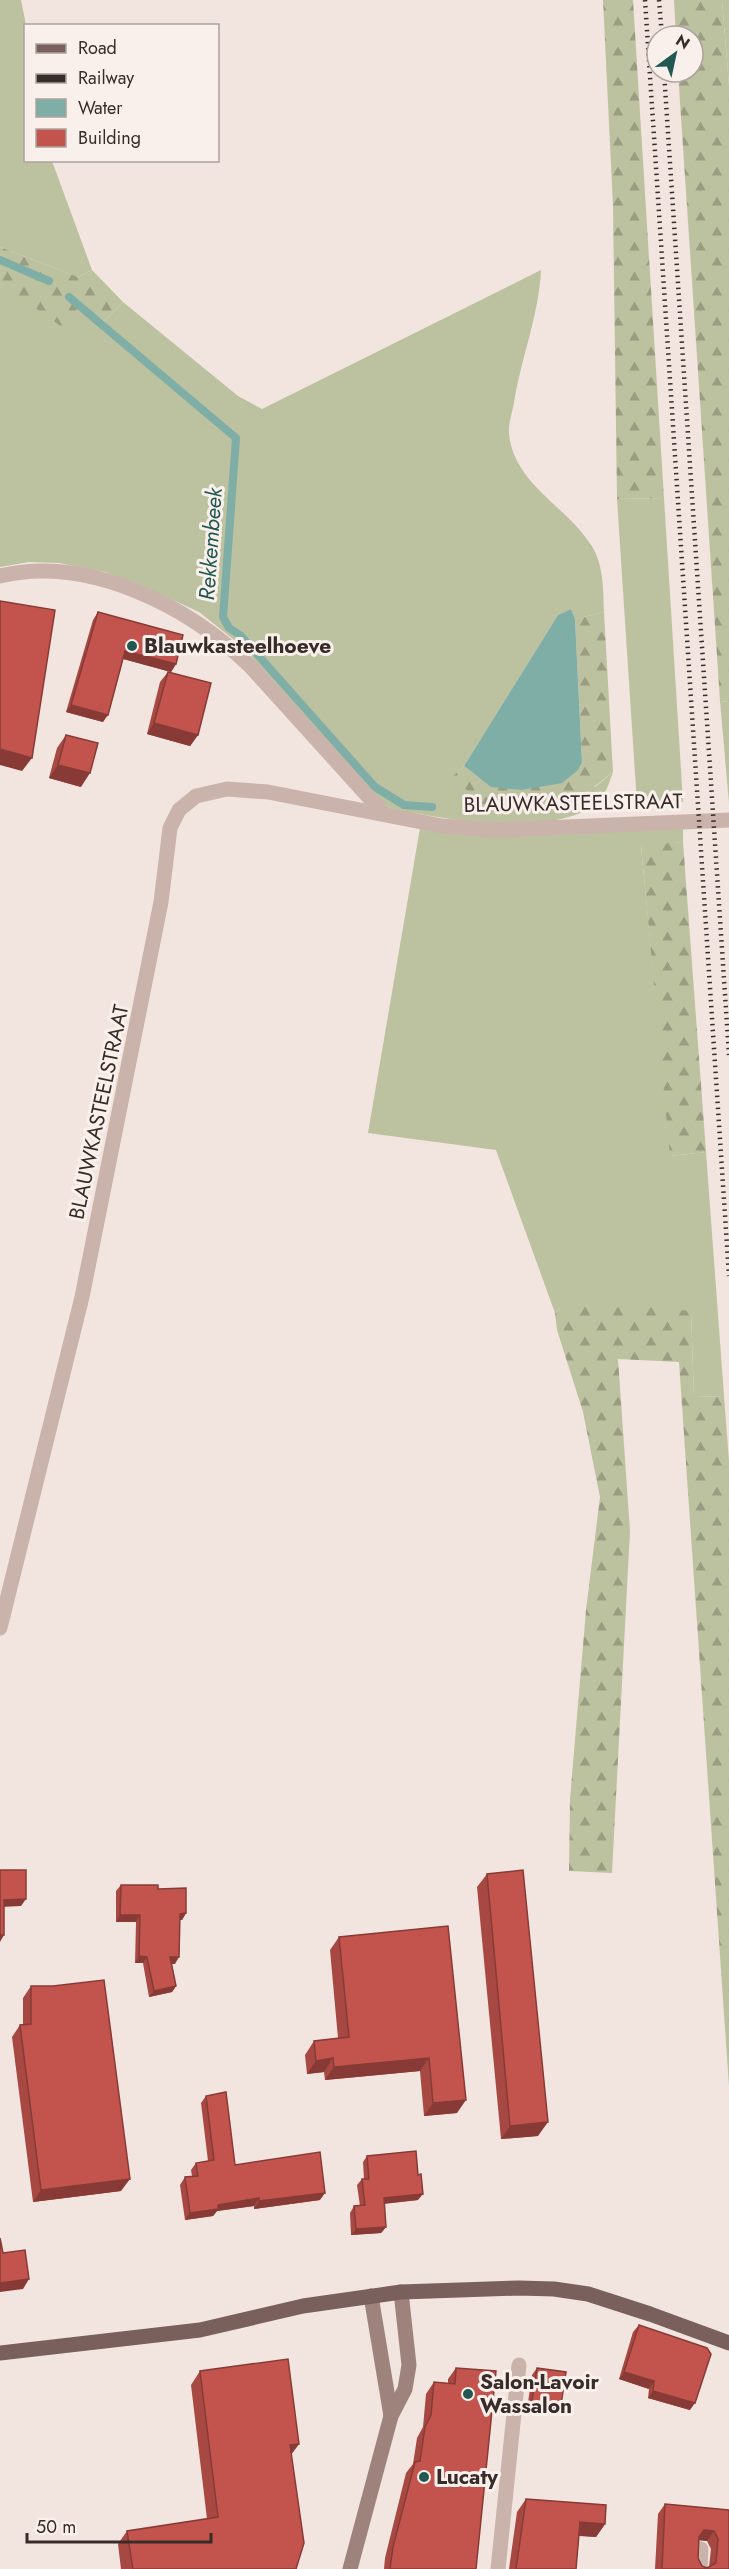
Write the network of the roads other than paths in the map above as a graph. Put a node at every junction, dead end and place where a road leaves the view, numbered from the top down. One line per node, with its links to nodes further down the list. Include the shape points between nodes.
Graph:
1 (0, 576): 2 (street, via 67,572 113,583 198,624 251,667)
2 (384, 814): 3 (street, BLAUWKASTEELSTRAAT, via 442,826 498,830); 4 (street, BLAUWKASTEELSTRAAT, via 268,792 227,789 196,796 179,810 170,828 157,925 89,1263)
3 (729, 819)
4 (0, 1628)
5 (401, 2292): 6 (main road); 7 (main road, via 519,2288 588,2294); 10 (main road, via 409,2365 405,2389)
6 (371, 2296): 8 (main road, via 269,2313 200,2330); 10 (main road)
7 (729, 2343)
8 (0, 2353)
9 (519, 2365): 13 (street)
10 (391, 2416): 12 (main road)
11 (701, 2549): 14 (street)
12 (350, 2569)
13 (498, 2569)
14 (700, 2569)

